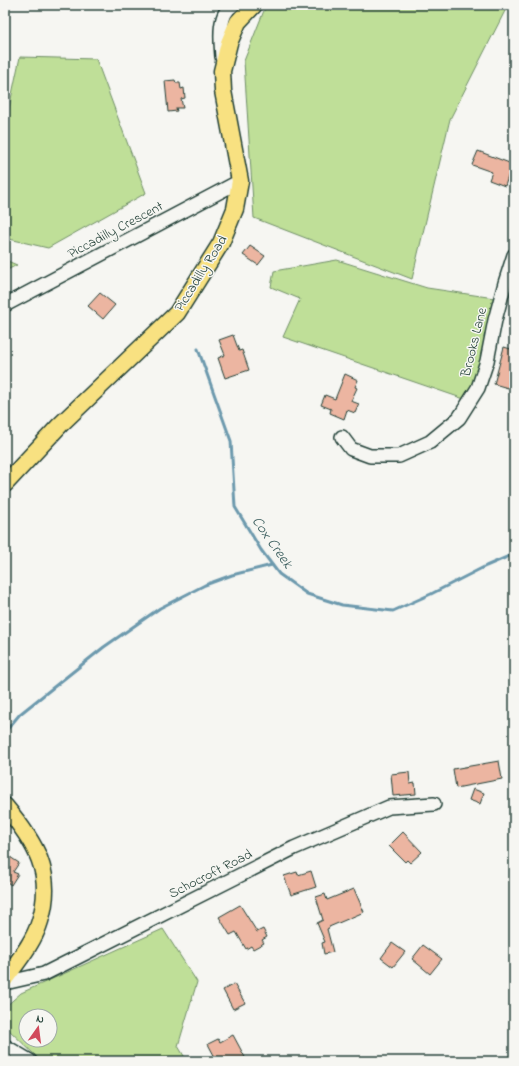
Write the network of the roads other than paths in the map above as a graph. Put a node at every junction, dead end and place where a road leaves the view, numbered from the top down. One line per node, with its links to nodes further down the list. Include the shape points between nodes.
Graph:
1 (234, 5): 3 (street, via 226,13 222,24)
2 (254, 5): 3 (main road, Piccadilly Road, via 238,22 229,42)
3 (222, 71): 4 (main road, Piccadilly Road, via 223,91)
4 (240, 181): 6 (street, Piccadilly Crescent); 8 (main road, Piccadilly Road, via 235,208 221,243 177,313 60,425)
5 (514, 255): 7 (street, Brooks Lane, via 478,388 458,418 430,442 399,456 370,456 351,449)
6 (5, 305)
7 (342, 437)
8 (5, 484)
9 (434, 804): 12 (street, Schocroft Road, via 390,807 294,848 44,974)
10 (5, 806): 11 (main road, via 37,851 46,892 40,921 27,947)
11 (5, 979)
12 (5, 983)
13 (5, 1046): 14 (street)
14 (30, 1061)

